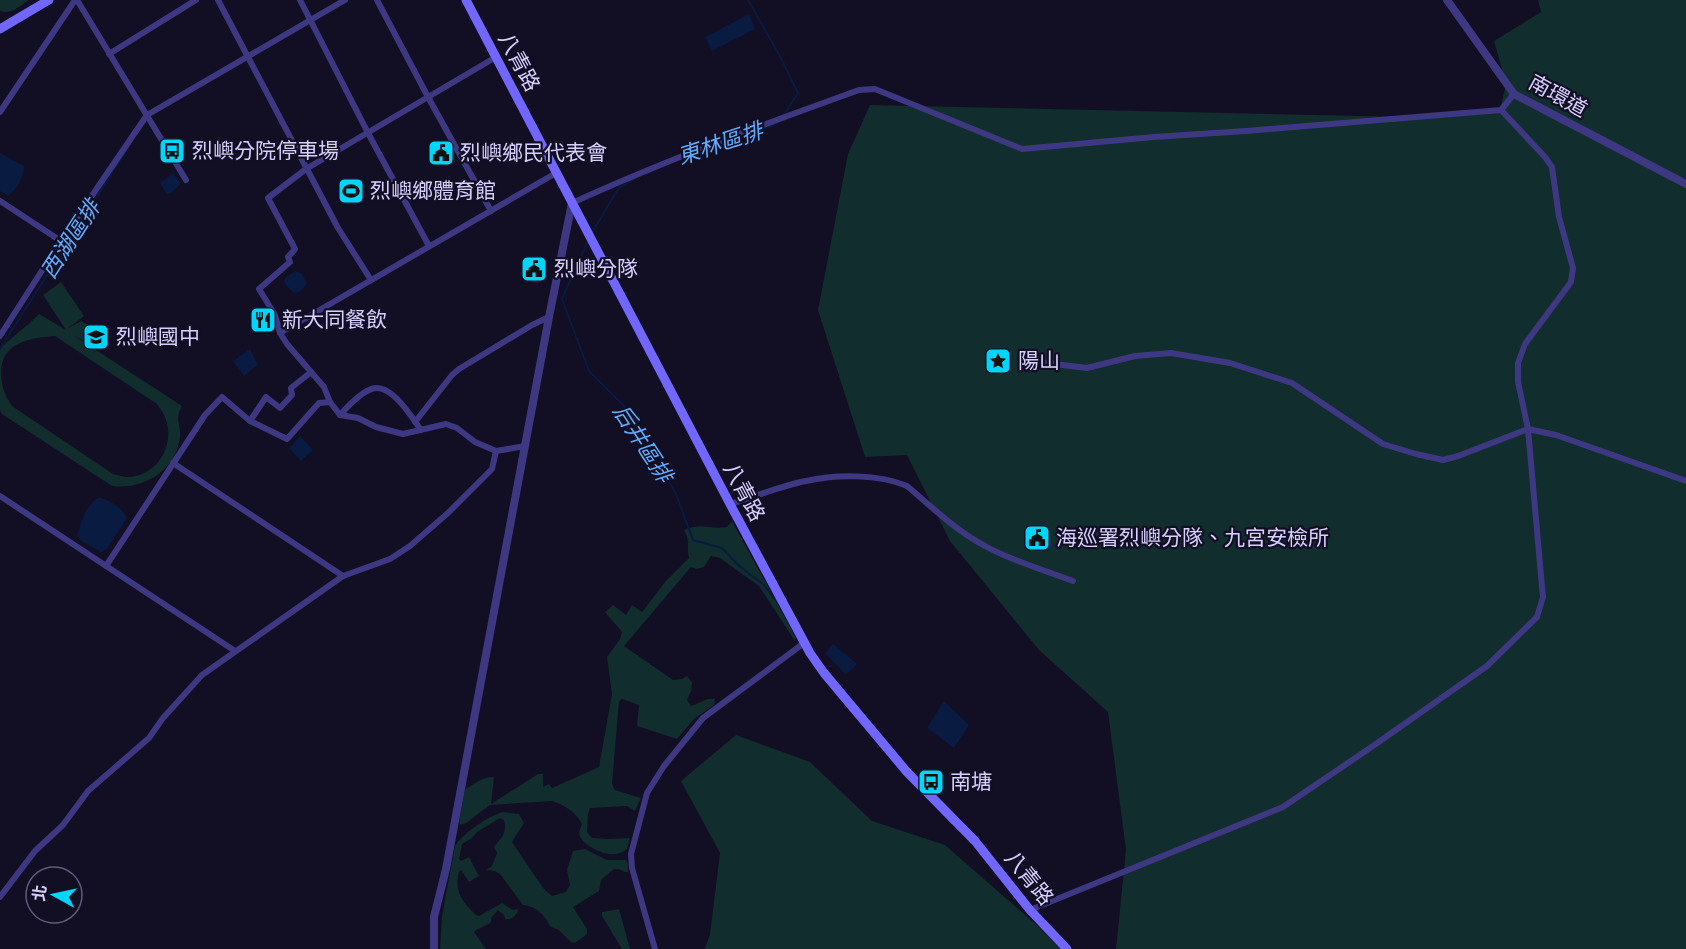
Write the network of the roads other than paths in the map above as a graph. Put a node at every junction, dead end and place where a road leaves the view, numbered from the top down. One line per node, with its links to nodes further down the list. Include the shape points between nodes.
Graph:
1 (49, 0): 11 (main road)
2 (76, 0): 12 (street); 18 (street)
3 (196, 0): 12 (street)
4 (218, 0): 13 (street)
5 (300, 0): 10 (street)
6 (345, 0): 10 (street)
7 (377, 0): 16 (street)
8 (466, 0): 14 (main road, 八青路)
9 (1447, 0): 15 (street, 南環道)
10 (310, 20): 13 (street); 20 (street)
11 (0, 29)
12 (109, 54): 19 (street)
13 (248, 56): 19 (street); 21 (street)
14 (496, 57): 16 (street); 22 (main road, 八青路)
15 (1514, 94): 17 (street); 24 (street, 南環道)
16 (428, 97): 20 (street); 27 (street)
17 (1501, 110): 26 (street, via 1022,149 875,89 859,90 735,135); 40 (street, via 1552,167 1558,217 1573,268 1571,282 1525,344 1518,363)
18 (0, 112)
19 (147, 115): 23 (street); 28 (street)
20 (368, 133): 21 (street); 29 (street)
21 (306, 169): 30 (street); 32 (street, via 268,198 295,249 288,257 290,262 259,290 275,315)
22 (556, 173): 26 (main road, 八青路); 27 (street)
23 (186, 180)
24 (1686, 184)
25 (0, 201): 28 (street)
26 (572, 203): 31 (street); 47 (main road, 八青路)
27 (490, 211): 29 (street)
28 (62, 241): 33 (street)
29 (429, 246): 30 (street)
30 (371, 280): 32 (street)
31 (549, 317): 39 (street, via 459,369); 42 (street)
32 (280, 333): 35 (street)
33 (0, 336)
34 (1023, 357): 40 (street, via 1087,368 1135,356 1171,354 1230,363 1292,383 1383,444 1443,460)
35 (312, 372): 36 (street); 38 (street, via 291,388 292,395 280,408 266,397)
36 (330, 402): 37 (street); 38 (street, via 319,403 287,439)
37 (340, 415): 39 (street, via 369,389 379,388 393,395); 41 (street, via 403,434)
38 (250, 421): 44 (street, via 222,397)
39 (415, 422): 41 (street)
40 (1528, 429): 45 (street, via 1556,435); 54 (street, via 1543,597 1537,617 1487,666 1283,807)
41 (421, 430): 43 (street, via 446,424)
42 (525, 446): 43 (street); 55 (street, via 434,917)
43 (496, 451): 49 (street, via 492,469 410,546 390,559)
44 (173, 463): 48 (street); 49 (street)
45 (1686, 481)
46 (0, 496): 48 (street)
47 (730, 504): 50 (street, via 806,481 845,477 898,482 984,546); 51 (main road, 八青路)
48 (106, 566): 52 (street)
49 (343, 576): 52 (street)
50 (1073, 580)
51 (804, 643): 54 (main road, 八青路, via 824,673 907,772 975,841); 56 (street, via 703,718 647,793 631,854)
52 (235, 651): 53 (street, via 202,675 149,738 88,791)
53 (0, 897)
54 (1030, 910): 57 (main road, 八青路)
55 (434, 949)
56 (655, 949)
57 (1067, 949)

